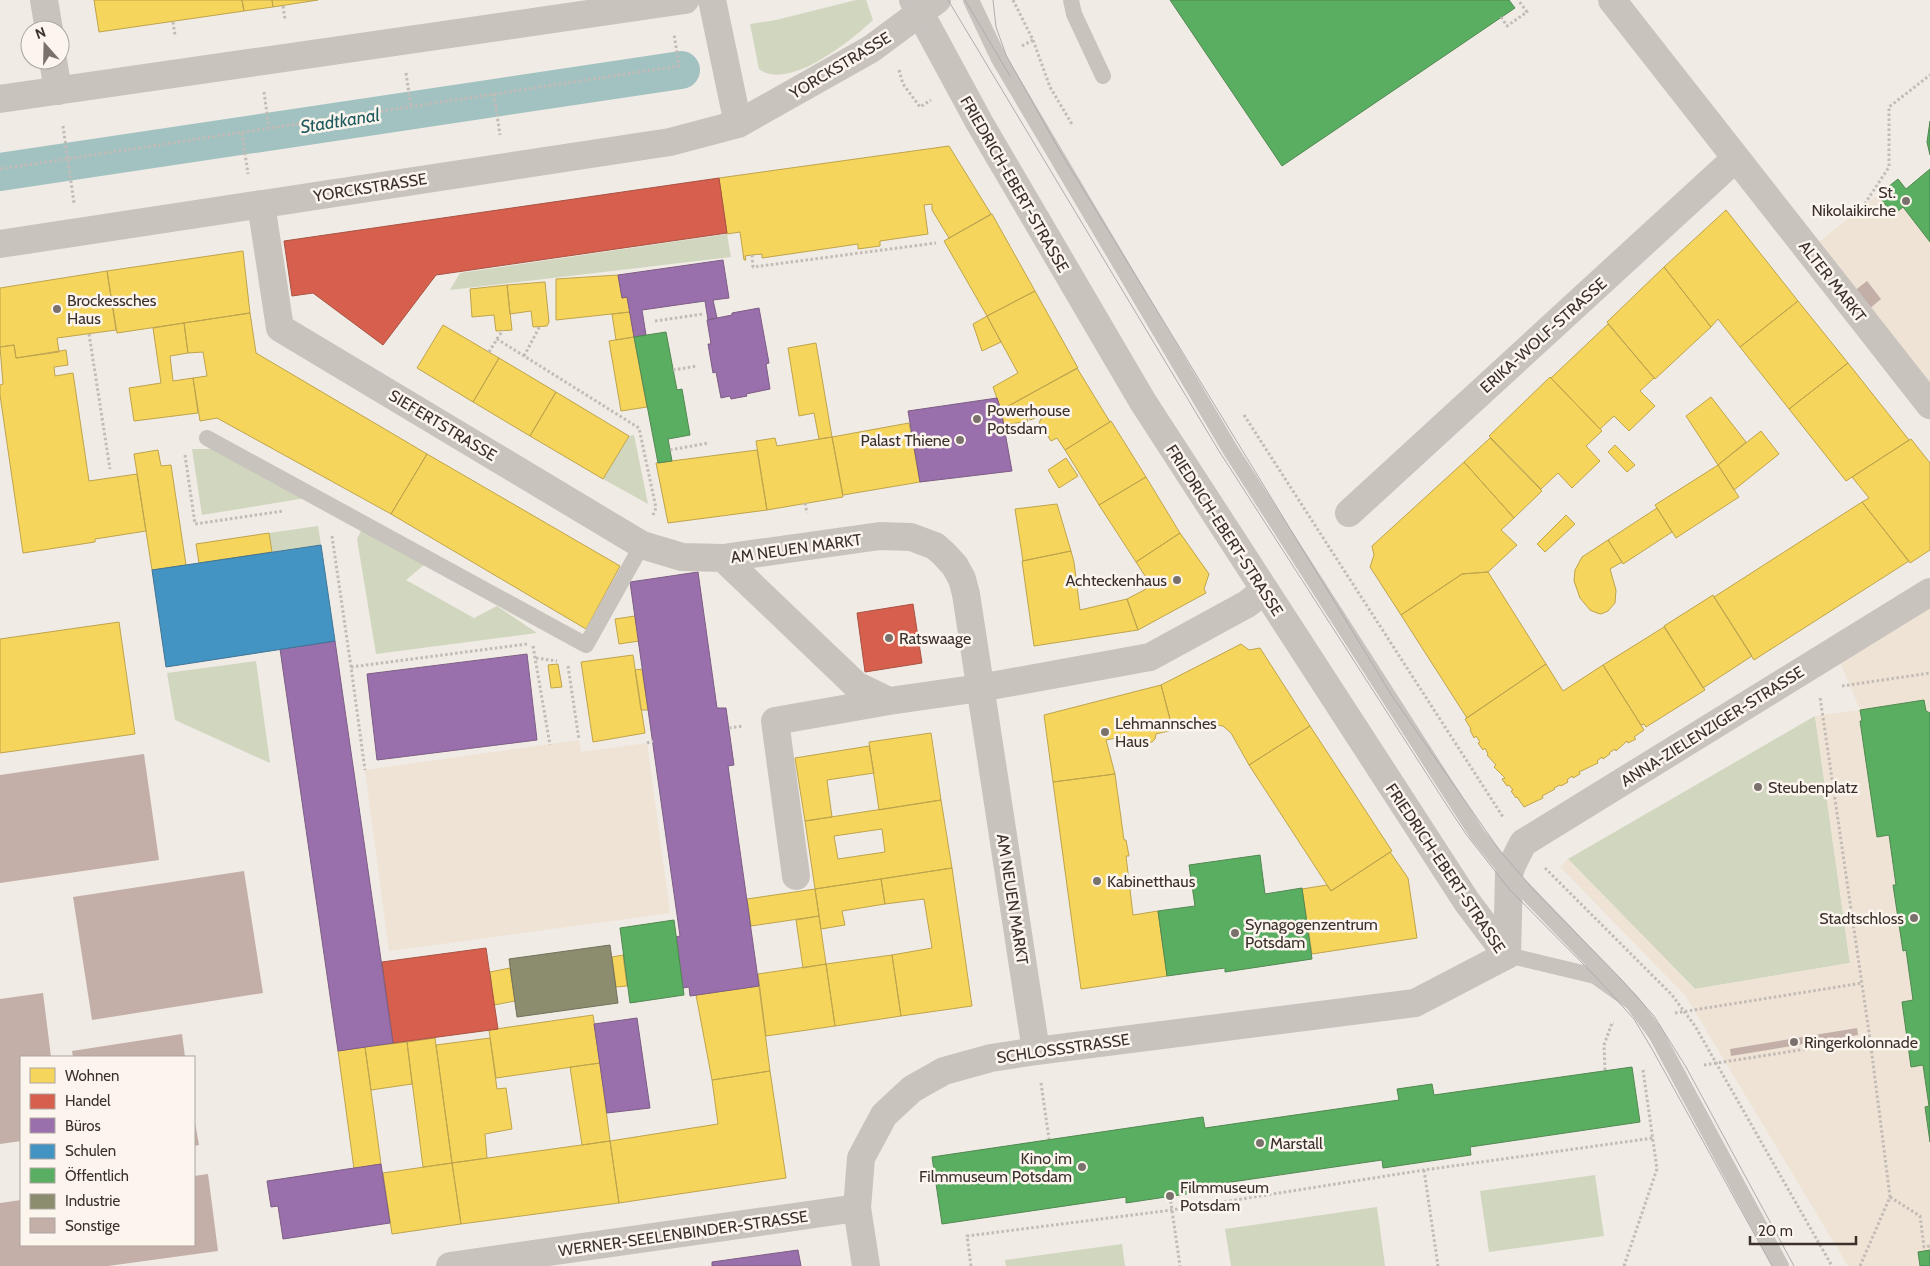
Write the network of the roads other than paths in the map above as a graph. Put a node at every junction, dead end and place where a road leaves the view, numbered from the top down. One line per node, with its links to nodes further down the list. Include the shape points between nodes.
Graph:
1 (44, 0): 8 (street)
2 (685, 0): 11 (street)
3 (712, 0): 13 (street)
4 (971, 0): 26 (lane, via 999,60 1231,451 1477,834)
5 (1071, 0): 10 (lane, via 1074,14)
6 (1612, 0): 14 (street, ALTER MARKT)
7 (923, 4): 13 (street, YORCKSTRASSE, via 871,49); 22 (street, FRIEDRICH-EBERT-STRASSE, via 979,122 1143,402)
8 (47, 20)
9 (55, 70): 11 (street)
10 (1103, 76)
11 (58, 91): 12 (street)
12 (0, 99)
13 (738, 124): 15 (street, YORCKSTRASSE, via 670,142)
14 (1736, 158): 17 (street, ALTER MARKT); 19 (street, ERIKA-WOLF-STRASSE)
15 (261, 204): 16 (street, YORCKSTRASSE); 20 (street, SIEFERTSTRASSE, via 280,328)
16 (0, 244)
17 (1930, 405)
18 (207, 438): 20 (lane, via 586,645)
19 (1349, 513)
20 (642, 545): 21 (street, SIEFERTSTRASSE, via 682,557)
21 (723, 558): 24 (street, AM NEUEN MARKT, via 893,535 911,537 935,546 955,566 962,579); 25 (street, AM NEUEN MARKT, via 856,685)
22 (1264, 590): 24 (street, via 1247,604 1150,657); 28 (street, FRIEDRICH-EBERT-STRASSE, via 1467,902)
23 (1930, 592): 26 (street, ANNA-ZIELENZIGER-STRASSE, via 1524,843)
24 (980, 688): 25 (street); 31 (street, AM NEUEN MARKT)
25 (889, 702): 27 (street, via 775,721)
26 (1509, 874): 28 (street); 30 (lane)
27 (796, 876)
28 (1507, 955): 29 (street, FRIEDRICH-EBERT-STRASSE); 30 (lane, via 1595,976)
29 (1415, 1003): 31 (street, SCHLOSSSTRASSE)
30 (1633, 1003): 35 (lane, via 1656,1034)
31 (1036, 1051): 32 (street, SCHLOSSSTRASSE, via 991,1058 944,1071 912,1089 884,1115 861,1158)
32 (857, 1208): 33 (street, WERNER-SEELENBINDER-STRASSE); 34 (street, SCHLOSSSTRASSE)
33 (450, 1266)
34 (866, 1266)
35 (1781, 1266)

